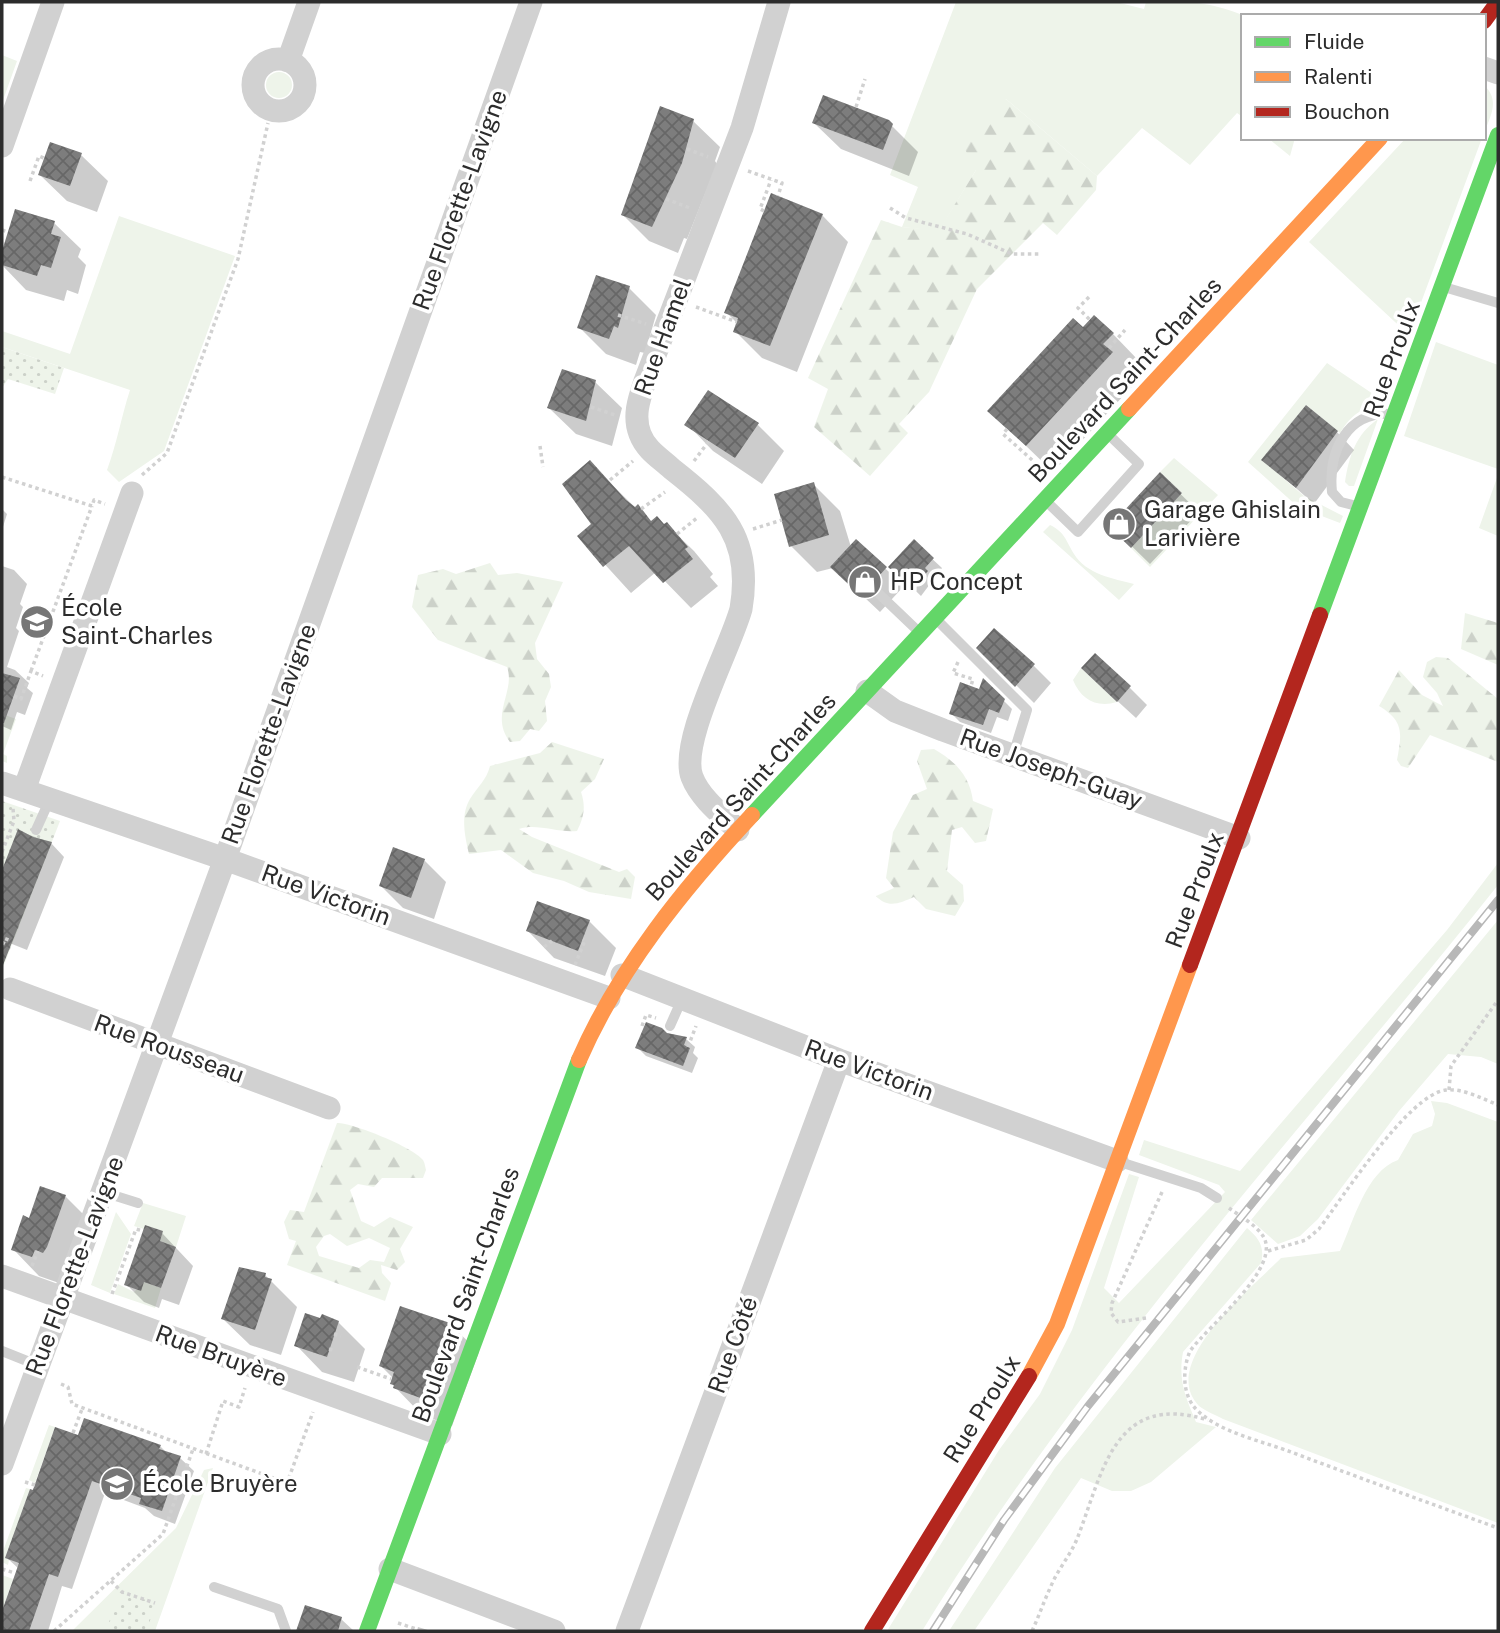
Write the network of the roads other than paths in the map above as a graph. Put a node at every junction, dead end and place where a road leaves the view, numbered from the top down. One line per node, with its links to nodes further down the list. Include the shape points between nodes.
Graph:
1 (53, 2): 10 (street)
2 (309, 2): 7 (street)
3 (531, 2): 29 (street, Rue Florette-Lavigne)
4 (779, 2): 27 (street, Rue Hamel, via 728,165 637,405 640,433 649,448 715,504 734,535 744,574 741,609 696,730 689,762 696,786)
5 (1498, 2): 6 (street)
6 (1486, 17)
7 (288, 61)
8 (1498, 135): 11 (street, Rue Proulx, via 1488,183)
9 (1378, 140): 14 (street, Boulevard Saint-Charles)
10 (2, 146)
11 (1443, 286): 12 (lane); 13 (street, Rue Proulx)
12 (1498, 303)
13 (1395, 415): 17 (street, Rue Proulx); 17 (lane, via 1364,416 1352,424 1343,440 1332,492 1341,502)
14 (1107, 433): 15 (street, Boulevard Saint-Charles); 15 (lane, via 1139,464 1077,532)
15 (1045, 500): 19 (street, Boulevard Saint-Charles)
16 (129, 502): 24 (street)
17 (1361, 507): 28 (street, Rue Proulx)
18 (875, 590): 20 (lane)
19 (935, 618): 20 (street, Boulevard Saint-Charles); 22 (lane, via 1027,710)
20 (921, 634): 21 (street, Boulevard Saint-Charles)
21 (867, 691): 22 (street, Rue Joseph-Guay, via 895,711); 27 (street, Boulevard Saint-Charles)
22 (1013, 755): 28 (street, Rue Joseph-Guay)
23 (2, 783): 24 (street, Rue Victorin)
24 (18, 797): 25 (street, Rue Victorin)
25 (50, 799): 26 (lane); 29 (street, Rue Victorin)
26 (36, 830)
27 (738, 830): 30 (street, Boulevard Saint-Charles)
28 (1239, 838): 38 (street, Rue Proulx)
29 (225, 859): 32 (street, Rue Victorin); 35 (street, Rue Florette-Lavigne)
30 (622, 975): 32 (street, Boulevard Saint-Charles); 33 (street, Rue Victorin)
31 (10, 989): 35 (street, Rue Rousseau)
32 (609, 998): 46 (street, Boulevard Saint-Charles, via 557,1112)
33 (682, 999): 34 (lane); 36 (street, Rue Victorin)
34 (670, 1026)
35 (157, 1044): 37 (street, Rue Rousseau); 39 (street, Rue Florette-Lavigne)
36 (839, 1060): 38 (street, Rue Victorin); 53 (street, Rue Côté)
37 (329, 1108)
38 (1118, 1161): 40 (lane); 54 (street, Rue Proulx, via 1039,1362)
39 (103, 1192): 41 (lane); 43 (street, Rue Florette-Lavigne)
40 (1217, 1198)
41 (138, 1203)
42 (2, 1276): 43 (street, Rue Bruyère)
43 (63, 1298): 45 (street, Rue Florette-Lavigne); 46 (street, Rue Bruyère)
44 (2, 1352): 45 (lane)
45 (37, 1365): 47 (street, Rue Florette-Lavigne)
46 (440, 1434): 48 (street, Boulevard Saint-Charles)
47 (3, 1457)
48 (390, 1569): 51 (street, Boulevard Saint-Charles); 52 (street)
49 (214, 1587): 50 (lane, via 278,1609)
50 (286, 1631)
51 (367, 1631)
52 (554, 1631)
53 (627, 1631)
54 (872, 1631)

